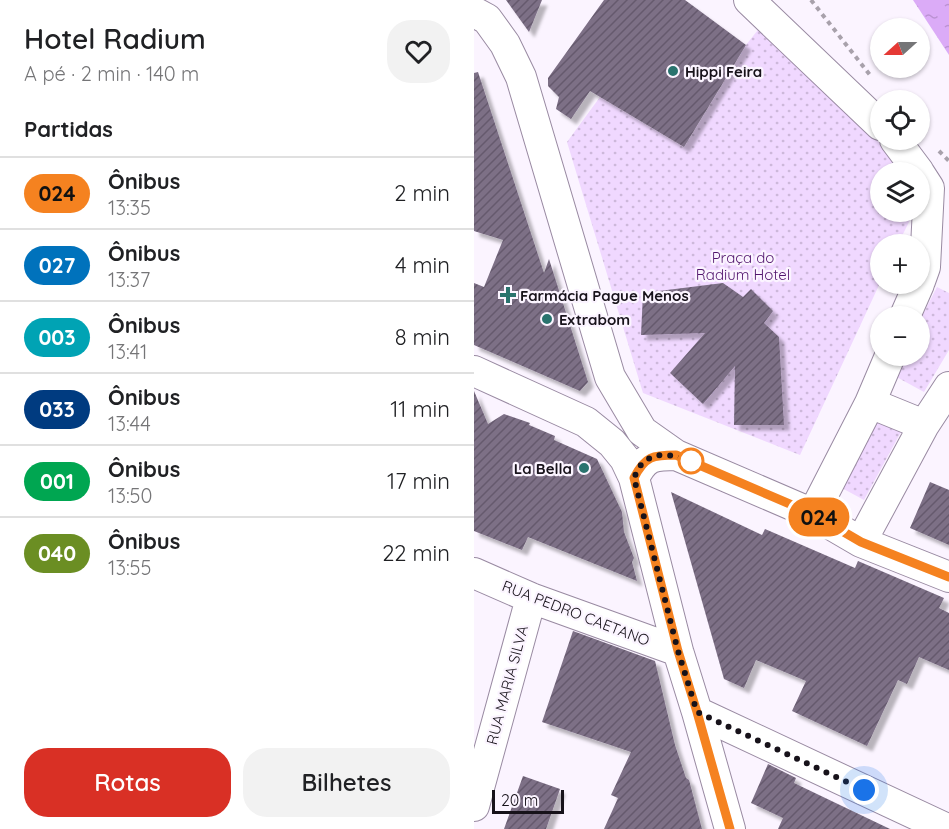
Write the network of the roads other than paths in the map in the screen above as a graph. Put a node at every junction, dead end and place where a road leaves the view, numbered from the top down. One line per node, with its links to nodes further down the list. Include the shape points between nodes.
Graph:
1 (749, 0): 3 (street)
2 (474, 12): 6 (street, via 487,19 521,77)
3 (870, 116)
4 (886, 366): 8 (street)
5 (474, 371): 9 (street)
6 (610, 377): 9 (street, via 610,405 602,416); 11 (street, via 642,431)
7 (949, 387): 10 (street)
8 (870, 403): 10 (street); 13 (street)
9 (586, 422): 12 (street, via 612,443)
10 (924, 425): 14 (street)
11 (676, 455): 12 (street, via 655,455 641,465); 13 (street)
12 (634, 478): 18 (street)
13 (813, 514): 14 (street)
14 (861, 542): 16 (street)
15 (474, 573): 17 (street, RUA PEDRO CAETANO)
16 (949, 577)
17 (531, 598): 18 (street, RUA PEDRO CAETANO); 20 (street, RUA MARIA SILVA)
18 (678, 651): 19 (street)
19 (697, 712): 21 (street); 22 (street)
20 (474, 806)
21 (730, 829)
22 (947, 829)

